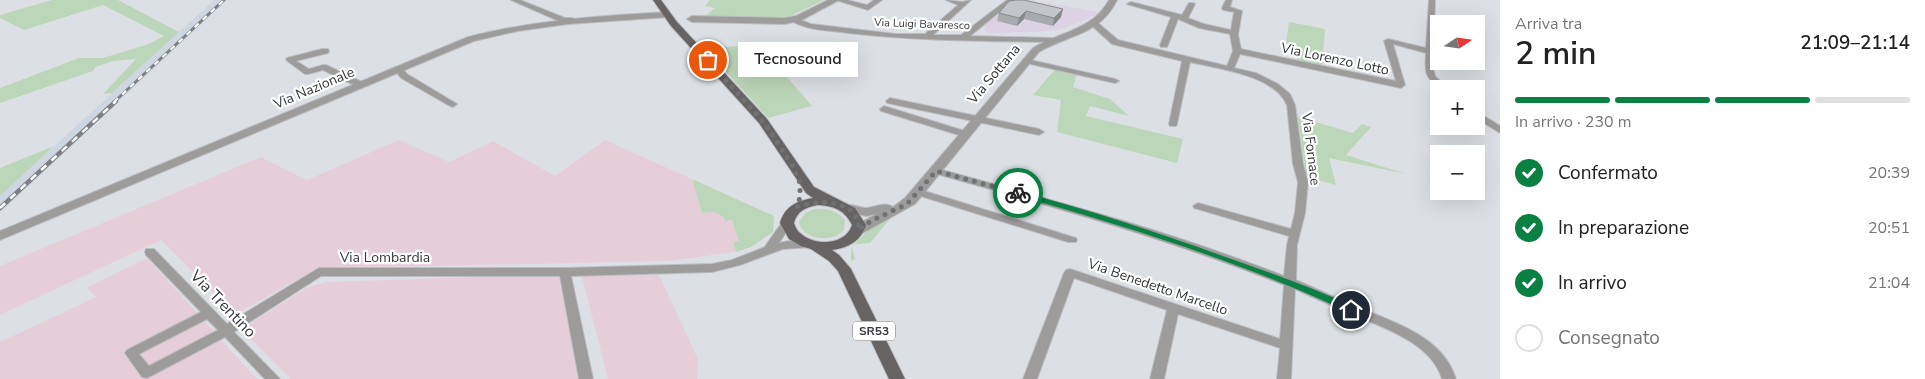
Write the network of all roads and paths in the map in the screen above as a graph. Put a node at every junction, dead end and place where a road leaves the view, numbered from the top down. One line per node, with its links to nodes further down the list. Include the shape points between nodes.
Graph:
1 (514, 0): 19 (street, via 564,20)
2 (657, 0): 14 (main road)
3 (837, 0): 4 (street, via 868,8); 17 (street)
4 (879, 0)
5 (948, 0): 10 (street)
6 (1011, 0): 23 (street)
7 (1113, 0): 21 (street, via 1109,10)
8 (1229, 0): 22 (street, via 1226,8 1238,12)
9 (1432, 0): 29 (street)
10 (966, 2): 24 (street)
11 (1131, 4): 15 (street)
12 (1191, 4): 18 (street)
13 (651, 15): 14 (street, Via Nazionale); 19 (street, Via Nazionale); 20 (street, Via Nazionale)
14 (667, 15): 20 (main road)
15 (1175, 16): 18 (street); 26 (street)
16 (692, 19): 17 (street, via 764,22)
17 (793, 19): 24 (street, Via Luigi Bavaresco, via 810,26)
18 (1184, 19): 22 (street)
19 (572, 20): 33 (street, Via Nazionale, via 479,37)
20 (674, 24): 47 (main road, via 763,121)
21 (1095, 25): 25 (street, Via Sottana); 30 (street, Via Fornace, via 1116,42)
22 (1234, 33): 28 (street)
23 (964, 37): 24 (street, Via Luigi Bavaresco); 25 (street, Via Luigi Bavaresco)
24 (925, 38)
25 (1052, 40): 31 (street, Via Sottana)
26 (1164, 46)
27 (325, 51): 36 (street, via 290,60 308,72 324,67)
28 (1237, 51): 29 (street, Via Lorenzo Lotto, via 1401,85 1388,41); 32 (street)
29 (1429, 51): 34 (street)
30 (1187, 58): 32 (street, Via Fornace); 42 (street)
31 (1026, 61): 35 (street); 40 (street, Via Sottana)
32 (1230, 68): 55 (street, Via Fornace, via 1267,81 1287,96 1303,182)
33 (398, 69): 36 (street, Via Nazionale); 38 (street, via 404,76)
34 (1434, 80)
35 (1114, 81)
36 (361, 85): 56 (street, Via Nazionale)
37 (890, 101): 40 (street)
38 (454, 104)
39 (884, 110): 45 (street)
40 (978, 118): 44 (street); 45 (street, Via Sottana)
41 (1485, 120): 43 (street)
42 (1173, 124)
43 (1500, 130)
44 (1039, 132)
45 (965, 134): 46 (street, Via Sottana)
46 (936, 171): 48 (street, Via Sottana); 63 (street, via 1107,218)
47 (798, 173): 49 (main road, via 812,192); 51 (main road, via 801,192)
48 (917, 193): 52 (street, Via Sottana, via 895,206 878,211); 54 (street, Via Sottana, via 902,207 873,220); 57 (street)
49 (833, 203): 51 (main road, via 811,202); 52 (main road)
50 (1198, 206): 55 (street)
51 (797, 207): 53 (main road)
52 (846, 208): 54 (main road, via 858,220)
53 (787, 223): 58 (main road, SR53, via 793,235); 60 (street, Via Lombardia, via 778,239)
54 (855, 234): 58 (main road, via 837,246); 62 (main road, SR53, via 844,254)
55 (1295, 234): 63 (street, Via Fornace)
56 (0, 236)
57 (1072, 240)
58 (810, 245): 60 (street, Via Lombardia, via 782,244); 62 (main road, SR53, via 836,260)
59 (150, 252): 65 (street, Via Trentino)
60 (761, 252): 61 (street, Via Lombardia, via 720,267)
61 (565, 272): 66 (street, Via Lombardia, via 320,272); 69 (street)
62 (849, 278): 70 (main road, SR53)
63 (1291, 283): 67 (street, Via Fornace); 74 (street, via 1408,334 1436,356)
64 (1173, 309): 67 (street, Via Benedetto Marcello); 71 (street, Via Benedetto Marcello, via 1070,274); 72 (street)
65 (208, 313): 66 (street, Via Trentino); 66 (street, Via Lombardia, via 131,353 147,373)
66 (226, 331): 68 (street, Via Trentino)
67 (1287, 346): 73 (street, Via Fornace)
68 (273, 379)
69 (586, 379)
70 (897, 379)
71 (1030, 379)
72 (1157, 379)
73 (1284, 379)
74 (1449, 379)

